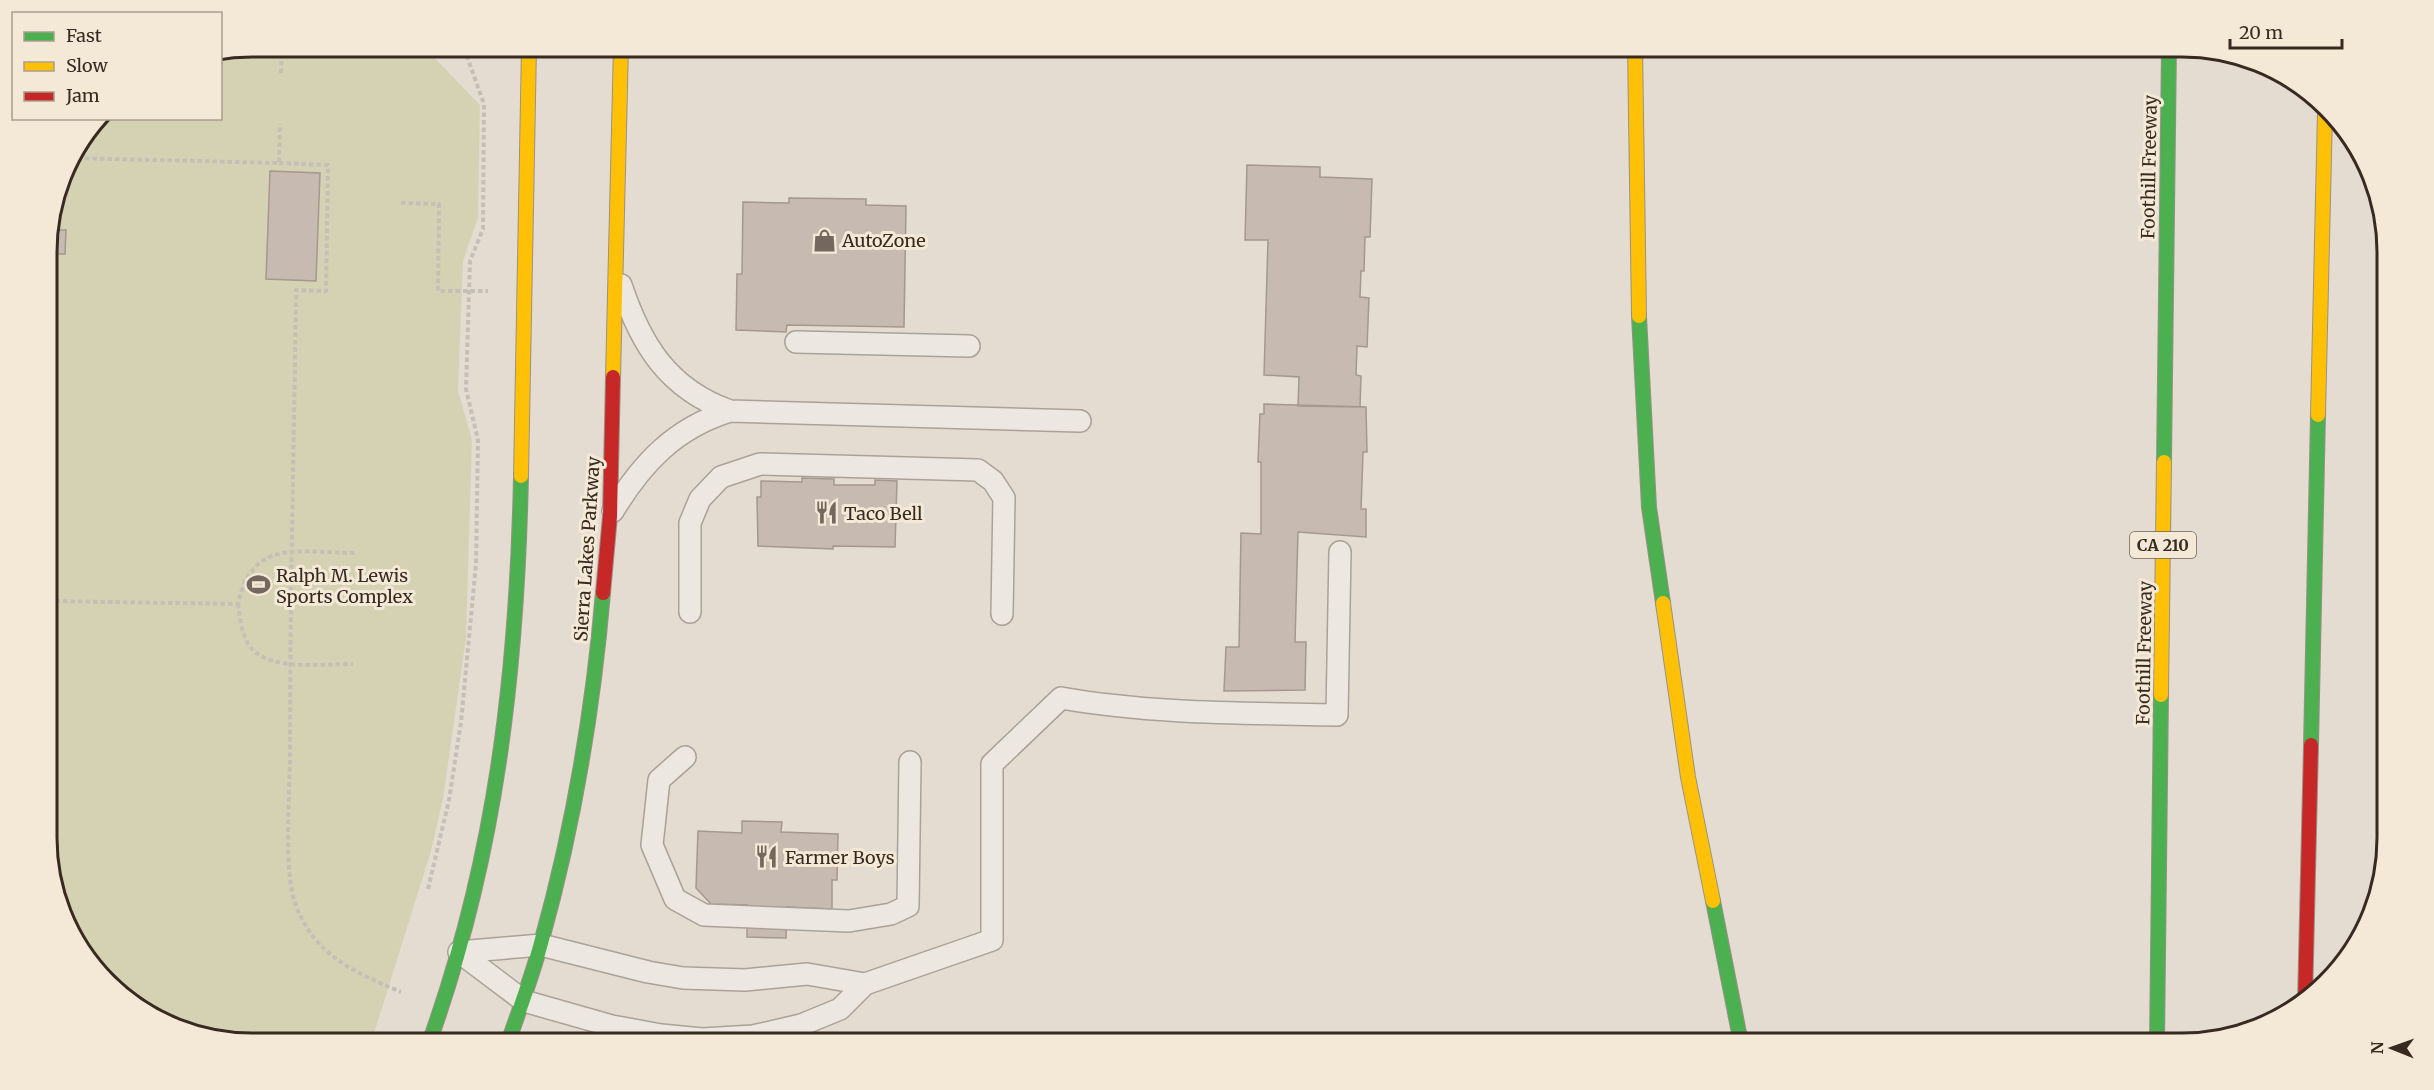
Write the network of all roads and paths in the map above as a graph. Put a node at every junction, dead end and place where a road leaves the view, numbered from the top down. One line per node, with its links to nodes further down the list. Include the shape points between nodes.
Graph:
1 (282, 57): 7 (path)
2 (467, 57): 14 (path, via 484,104 483,229 470,261)
3 (529, 57): 15 (main road)
4 (621, 57): 13 (main road, Sierra Lakes Parkway)
5 (1635, 57): 43 (main road, via 1640,369 1649,507 1688,777)
6 (2169, 57): 44 (main road, Foothill Freeway / CA 210)
7 (281, 72)
8 (2325, 119): 36 (main road)
9 (280, 124): 11 (path)
10 (82, 158): 11 (path)
11 (279, 163): 22 (path, via 328,165 326,291 296,290)
12 (401, 203): 14 (path, via 439,204 438,291)
13 (617, 270): 18 (lane, via 642,336 660,364 692,395); 20 (main road, Sierra Lakes Parkway)
14 (469, 291): 15 (path); 32 (path, via 466,389 478,440 473,617 449,800)
15 (525, 291): 34 (main road, via 514,649 493,799)
16 (796, 342): 17 (lane)
17 (969, 346)
18 (729, 411): 19 (lane); 20 (lane, via 686,429 652,456)
19 (1080, 421)
20 (610, 516): 33 (main road, Sierra Lakes Parkway, via 598,655 583,761)
21 (1340, 552): 35 (lane, via 1337,715 1178,712 1061,698 992,764 992,940)
22 (292, 553): 23 (path); 25 (path, via 262,559 243,584); 28 (path)
23 (355, 553)
24 (57, 601): 25 (path)
25 (238, 604): 28 (path, via 248,645 258,656)
26 (690, 612): 27 (lane, via 690,523 700,499 721,477 760,464 978,470 993,481 1004,498)
27 (1002, 614)
28 (290, 664): 29 (path); 37 (path, via 290,868 296,906 322,949 352,970)
29 (353, 664)
30 (686, 757): 31 (lane, via 659,780 652,846 675,899 704,915 849,921 891,915 908,906)
31 (910, 762)
32 (428, 889)
33 (541, 945): 34 (lane); 35 (lane, via 683,978 745,980 807,974); 38 (main road, Sierra Lakes Parkway)
34 (459, 952): 38 (lane); 39 (main road)
35 (866, 984): 42 (lane, via 840,1008 811,1022)
36 (2305, 989)
37 (401, 992)
38 (524, 1001): 40 (main road, Sierra Lakes Parkway); 41 (lane)
39 (432, 1033)
40 (512, 1033)
41 (650, 1033)
42 (765, 1033)
43 (1739, 1033)
44 (2157, 1033)

